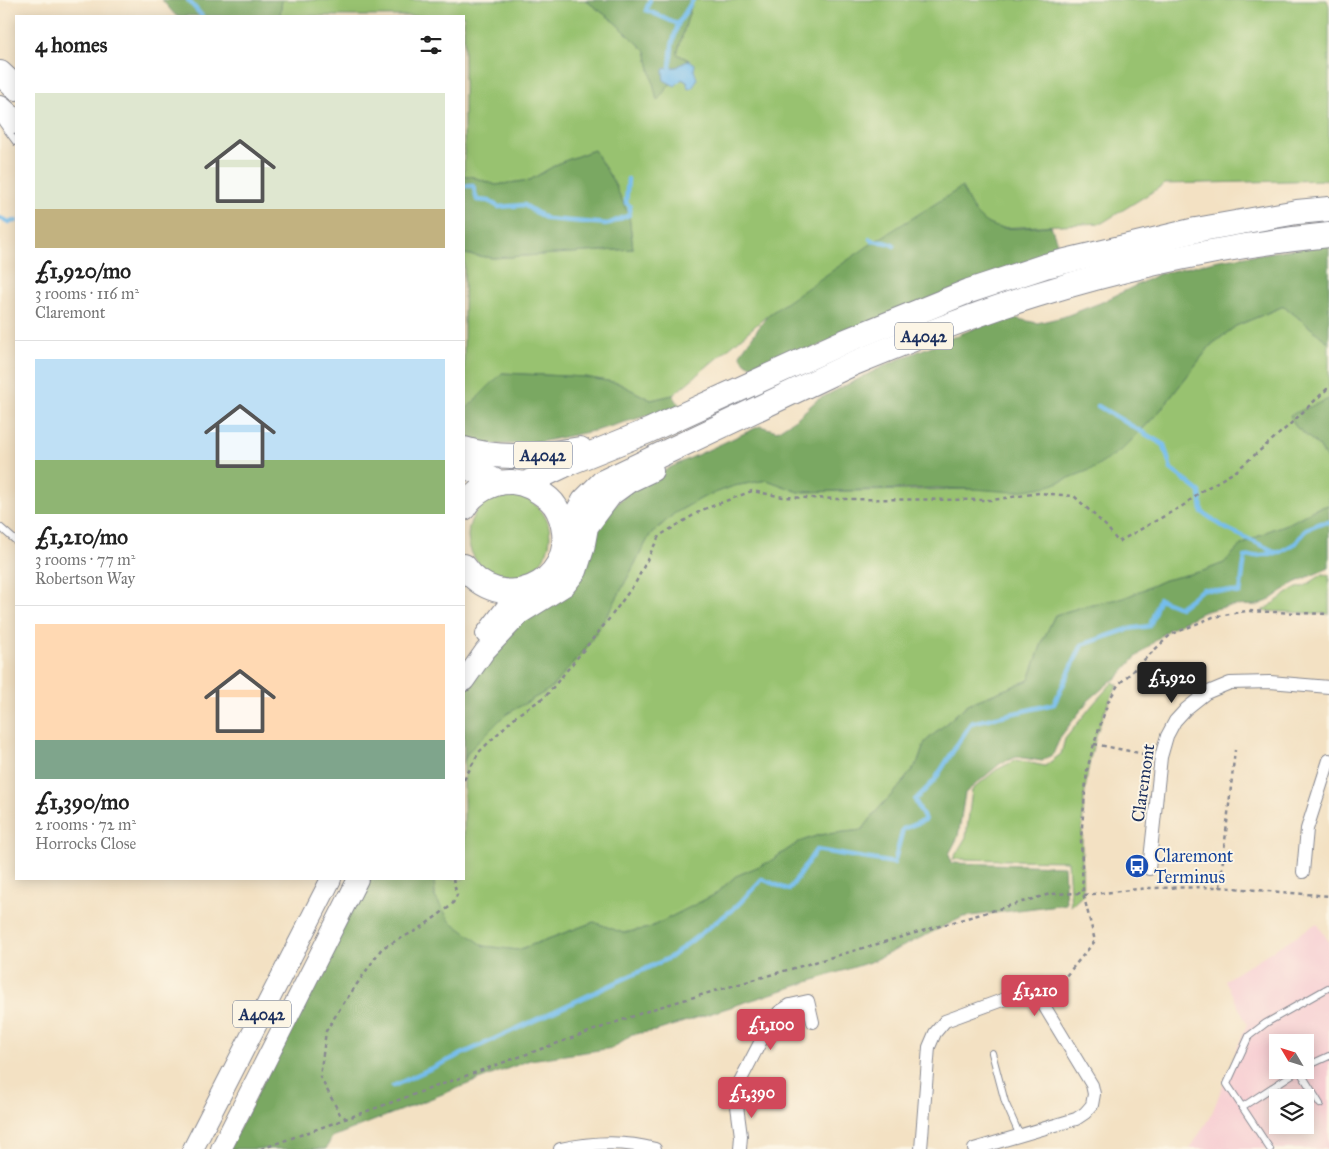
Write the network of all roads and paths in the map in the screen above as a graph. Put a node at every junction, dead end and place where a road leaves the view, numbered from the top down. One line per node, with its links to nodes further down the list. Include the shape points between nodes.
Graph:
1 (0, 68): 3 (lane)
2 (0, 73): 4 (highway)
3 (15, 79)
4 (15, 87)
5 (0, 108): 7 (highway)
6 (0, 120): 8 (lane)
7 (15, 121)
8 (15, 141)
9 (1329, 209): 13 (highway, A4042, via 1196,230 1046,266 969,291 841,343)
10 (1329, 234): 12 (highway, A4042, via 1168,260 1034,295 852,364)
11 (1329, 390): 32 (path, via 1326,389 1236,471 1118,542 1074,496 1039,493 992,500 937,500 783,497 752,491 702,510 660,536 636,582 609,619 545,697 517,714 480,752)
12 (710, 432): 20 (highway, A4042, via 603,482 584,500); 26 (main road, via 681,456 612,495 588,528 577,571 565,586 520,614 485,651)
13 (621, 442): 14 (highway, A4042, via 537,456 491,455); 17 (highway, A4042)
14 (465, 449)
15 (465, 466): 16 (highway, A4042)
16 (499, 483): 17 (highway); 18 (highway, via 482,490)
17 (524, 484): 20 (highway, via 553,502)
18 (465, 506)
19 (0, 527): 21 (lane)
20 (565, 534): 23 (highway, via 564,550 547,578)
21 (15, 540)
22 (465, 568): 23 (highway, via 484,586 500,592)
23 (518, 592): 25 (main road, via 474,649)
24 (1329, 614): 28 (path, via 1246,611 1213,617 1170,635 1118,685 1108,702)
25 (465, 670)
26 (465, 680)
27 (1329, 687): 30 (street, Claremont, via 1270,682 1230,683 1206,693 1180,715 1167,736)
28 (1094, 744): 30 (path); 39 (path, via 1087,770 1081,838)
29 (1235, 750): 38 (path)
30 (1161, 757): 33 (street, Claremont)
31 (1329, 760): 34 (street, via 1307,829)
32 (465, 778)
33 (1149, 869)
34 (1303, 872)
35 (330, 880): 53 (main road, A4042)
36 (357, 880): 54 (main road, A4042)
37 (453, 880): 51 (path, via 457,895 452,905 382,948 326,1031 320,1077 340,1114)
38 (1220, 887): 39 (path, via 1148,888); 40 (path)
39 (1083, 894): 42 (path, via 1095,942); 51 (path, via 1050,894 656,1008)
40 (1329, 896)
41 (1328, 988): 50 (lane, via 1249,1036 1227,1084)
42 (1043, 1004): 52 (street, via 1094,1094 1092,1105 1076,1119); 59 (street, via 1028,994 1004,999 945,1021 929,1047)
43 (813, 1022): 58 (street, via 808,1001 790,1005 779,1012 766,1033 735,1090)
44 (992, 1053): 52 (lane)
45 (1329, 1056): 46 (lane)
46 (1314, 1064)
47 (1286, 1079): 50 (lane)
48 (1305, 1079): 49 (lane)
49 (1320, 1104)
50 (1242, 1108): 61 (lane)
51 (347, 1119): 55 (path)
52 (1020, 1136): 60 (street)
53 (193, 1149)
54 (221, 1149)
55 (262, 1149)
56 (560, 1149): 57 (street, via 597,1142)
57 (655, 1149)
58 (740, 1149)
59 (921, 1149)
60 (974, 1149)
61 (1270, 1149)

